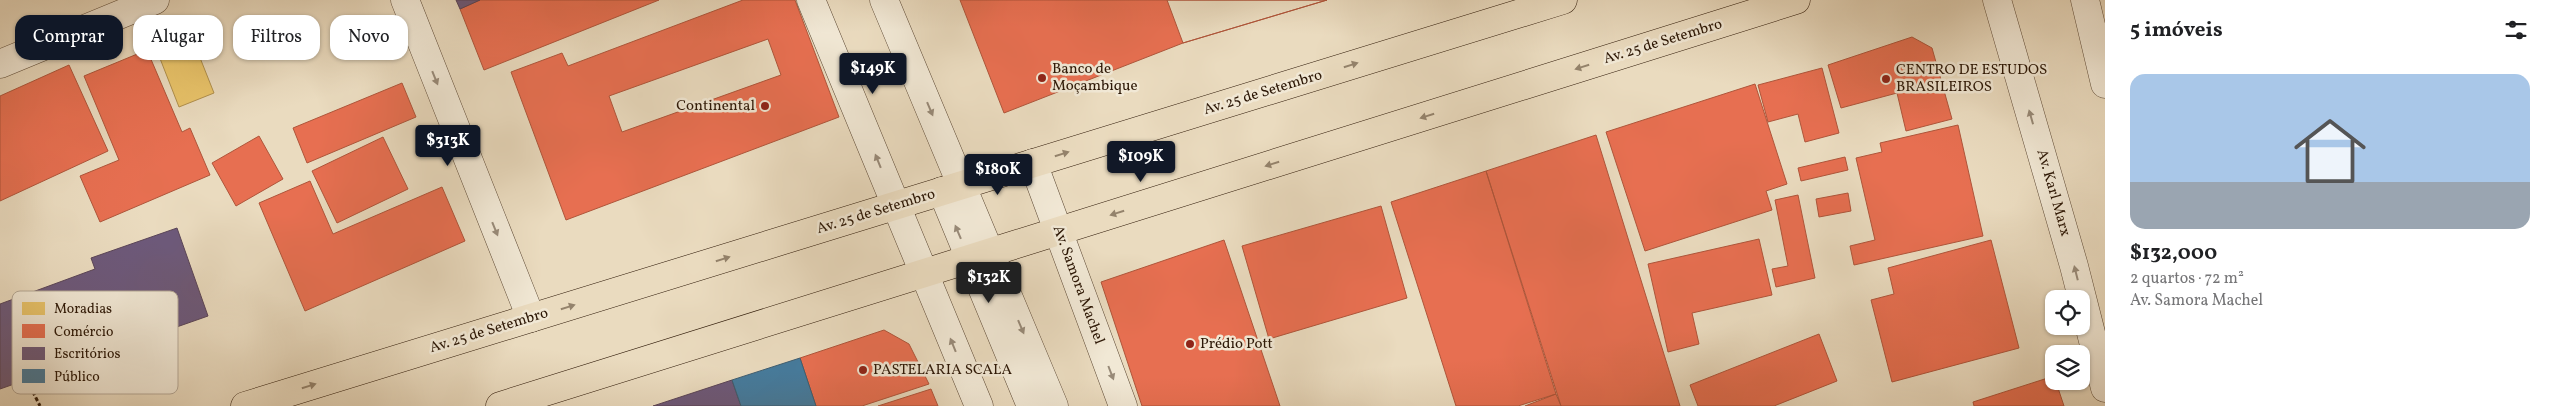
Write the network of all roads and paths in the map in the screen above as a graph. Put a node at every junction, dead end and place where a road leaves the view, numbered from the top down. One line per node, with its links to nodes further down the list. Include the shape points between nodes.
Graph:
1 (155, 0): 9 (street)
2 (404, 0): 17 (street, one-way to 17)
3 (811, 0): 13 (street, one-way to 3)
4 (884, 0): 12 (street, one-way to 12)
5 (1563, 0): 11 (main road, Av. 25 de Setembro, one-way to 5)
6 (1796, 0): 14 (main road, Av. 25 de Setembro, one-way to 14)
7 (1997, 0): 18 (street, Av. Karl Marx, one-way to 7, via 2074,266)
8 (2084, 0): 10 (street)
9 (0, 64)
10 (2105, 84)
11 (1033, 163): 12 (main road, Av. 25 de Setembro); 14 (street, Av. Samora Machel)
12 (952, 188): 13 (main road, Av. 25 de Setembro); 15 (street)
13 (896, 206): 16 (street); 17 (main road, Av. 25 de Setembro, one-way to 13)
14 (1058, 231): 15 (main road, Av. 25 de Setembro); 26 (street, Av. Samora Machel, one-way to 26)
15 (980, 256): 16 (main road, Av. 25 de Setembro); 24 (street); 25 (street, one-way to 25)
16 (924, 273): 22 (main road, Av. 25 de Setembro); 23 (street, one-way to 16)
17 (531, 318): 21 (main road, Av. 25 de Setembro, one-way to 17)
18 (2105, 388)
19 (34, 394): 20 (path)
20 (40, 406)
21 (245, 406)
22 (500, 406)
23 (979, 406)
24 (1030, 406)
25 (1054, 406)
26 (1123, 406)

